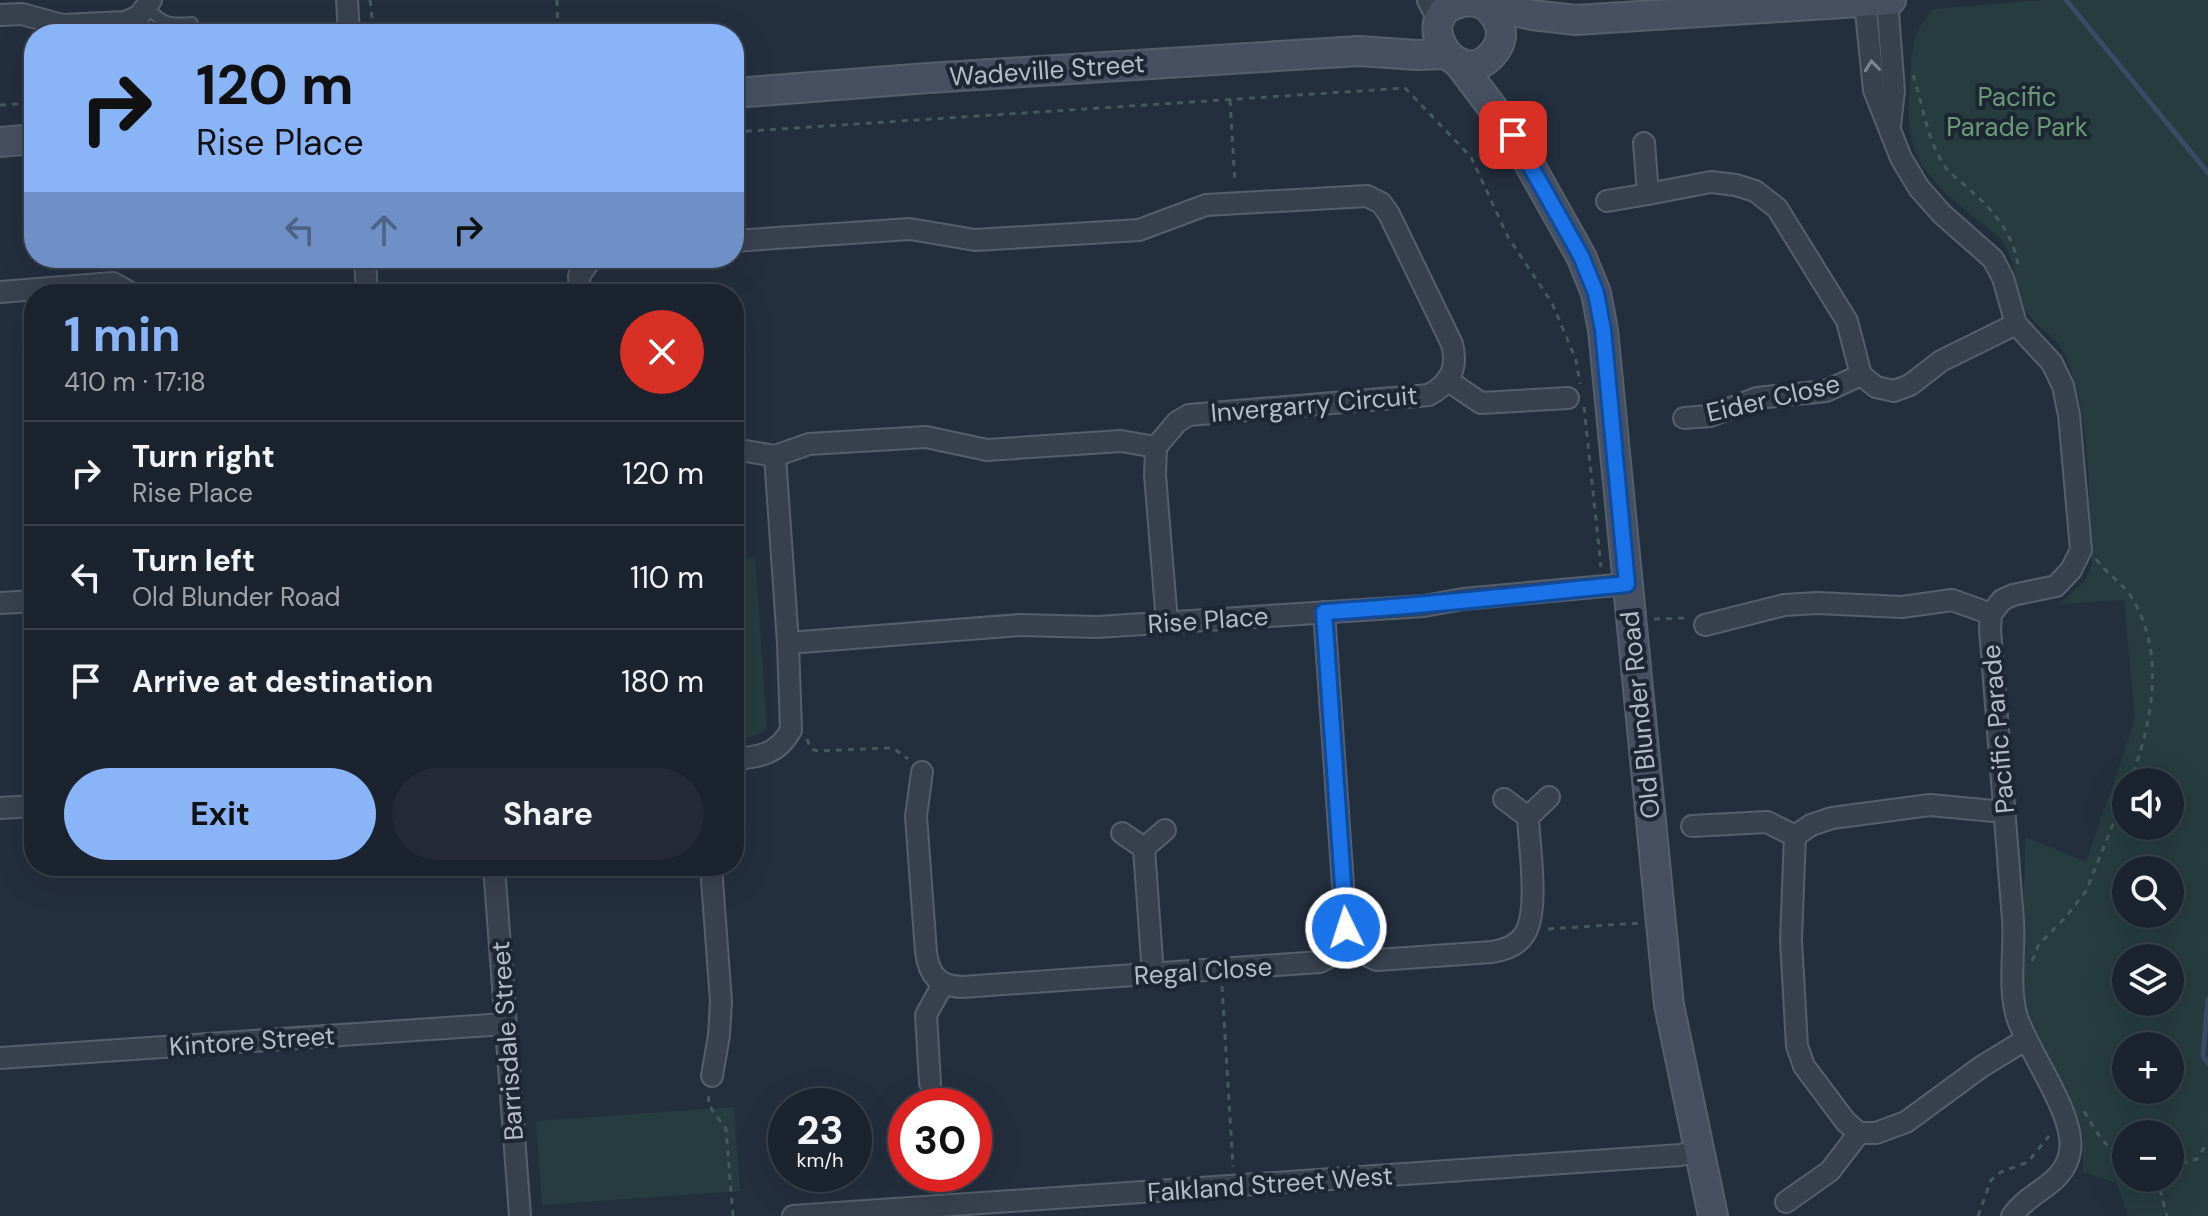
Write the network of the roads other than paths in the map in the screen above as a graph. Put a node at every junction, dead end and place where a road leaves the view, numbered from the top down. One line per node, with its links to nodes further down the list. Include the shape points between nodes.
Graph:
1 (347, 0): 13 (street)
2 (1475, 1): 5 (main road); 7 (main road); 15 (main road, via 1497,17 1500,38)
3 (1881, 1): 7 (main road); 27 (street, Pacific Parade, via 1894,91 1890,126 1901,158 1942,214 1993,259)
4 (149, 4): 10 (street, via 125,22); 11 (lane)
5 (1437, 14): 14 (main road, Wadeville Street, via 1405,37); 16 (main road, via 1440,45)
6 (0, 15): 9 (street, via 22,14)
7 (1576, 20): 15 (main road, via 1534,31)
8 (192, 23): 12 (lane)
9 (58, 24)
10 (83, 24)
11 (168, 24)
12 (182, 24)
13 (348, 24)
14 (1359, 51): 16 (main road, Wadeville Street); 17 (main road, Wadeville Street)
15 (1495, 51): 16 (main road, via 1476,63); 18 (main road, Old Blunder Road)
16 (1452, 58): 18 (main road, Old Blunder Road)
17 (744, 92)
18 (1513, 135): 35 (main road, Old Blunder Road, via 1596,293)
19 (24, 140): 20 (main road)
20 (0, 142)
21 (1644, 143): 22 (street)
22 (1648, 194): 23 (street); 28 (street, via 1711,182 1755,191 1777,208 1847,321)
23 (1607, 201)
24 (744, 240): 29 (street, Invergarry Circuit, via 910,229 975,240 1139,230 1206,205 1367,196 1381,203 1452,344 1455,366)
25 (24, 290): 26 (street)
26 (0, 292)
27 (2016, 324): 28 (street, via 1894,391 1876,387); 39 (street, Pacific Parade, via 2052,363 2063,386 2081,550 2056,586 2013,595)
28 (1861, 375): 31 (street, Eider Close, via 1826,391 1757,398 1710,416)
29 (1447, 380): 30 (street, via 1481,403); 32 (street, Invergarry Circuit, via 1429,395 1414,398 1189,415)
30 (1568, 398)
31 (1684, 418)
32 (1156, 447): 34 (street, via 1121,441 987,450 926,437 809,444); 40 (street)
33 (744, 451): 34 (street)
34 (775, 456): 42 (street)
35 (1627, 584): 38 (street, Rise Place); 67 (main road, Old Blunder Road, via 1669,1005)
36 (24, 602): 37 (street)
37 (0, 603)
38 (1324, 612): 40 (street, Rise Place); 58 (street, via 1346,928)
39 (1991, 614): 41 (street, via 1952,600 1902,607 1817,603 1784,605); 49 (street, Pacific Parade)
40 (1167, 622): 42 (street, Rise Place, via 1020,625)
41 (1705, 625)
42 (788, 643): 43 (street, via 791,730 772,753)
43 (744, 757)
44 (922, 772): 60 (street, via 916,816 926,952 930,971)
45 (1549, 797): 50 (street)
46 (1504, 799): 50 (street)
47 (24, 807): 48 (street)
48 (0, 808)
49 (2005, 812): 54 (street, via 1930,805 1832,818); 62 (street, Pacific Parade, via 2016,1012)
50 (1528, 817): 58 (street, via 1531,908 1518,942 1492,952 1377,960)
51 (1692, 826): 54 (street, via 1767,822)
52 (1165, 830): 55 (street)
53 (1122, 833): 55 (street)
54 (1795, 836): 66 (street, via 1791,940 1797,1046 1804,1066)
55 (1144, 848): 59 (street)
56 (495, 876): 61 (street, Barrisdale Street)
57 (712, 876): 64 (street, via 721,1002)
58 (1342, 944): 59 (street, Regal Close, via 1320,962)
59 (1153, 975): 60 (street, Regal Close)
60 (943, 984): 65 (street, via 926,1015)
61 (505, 1024): 63 (street, Kintore Street); 70 (street, Barrisdale Street)
62 (2025, 1040): 66 (street, via 1906,1122); 73 (street, Pacific Parade, via 2076,1117 2067,1166)
63 (0, 1058)
64 (712, 1076)
65 (930, 1083)
66 (1859, 1133): 68 (street, via 1830,1171)
67 (1699, 1150): 69 (street, Falkland Street West); 72 (main road, Old Blunder Road)
68 (1786, 1202)
69 (962, 1210): 71 (street, Falkland Street West)
70 (520, 1216)
71 (793, 1216)
72 (1713, 1216)
73 (2012, 1216)

